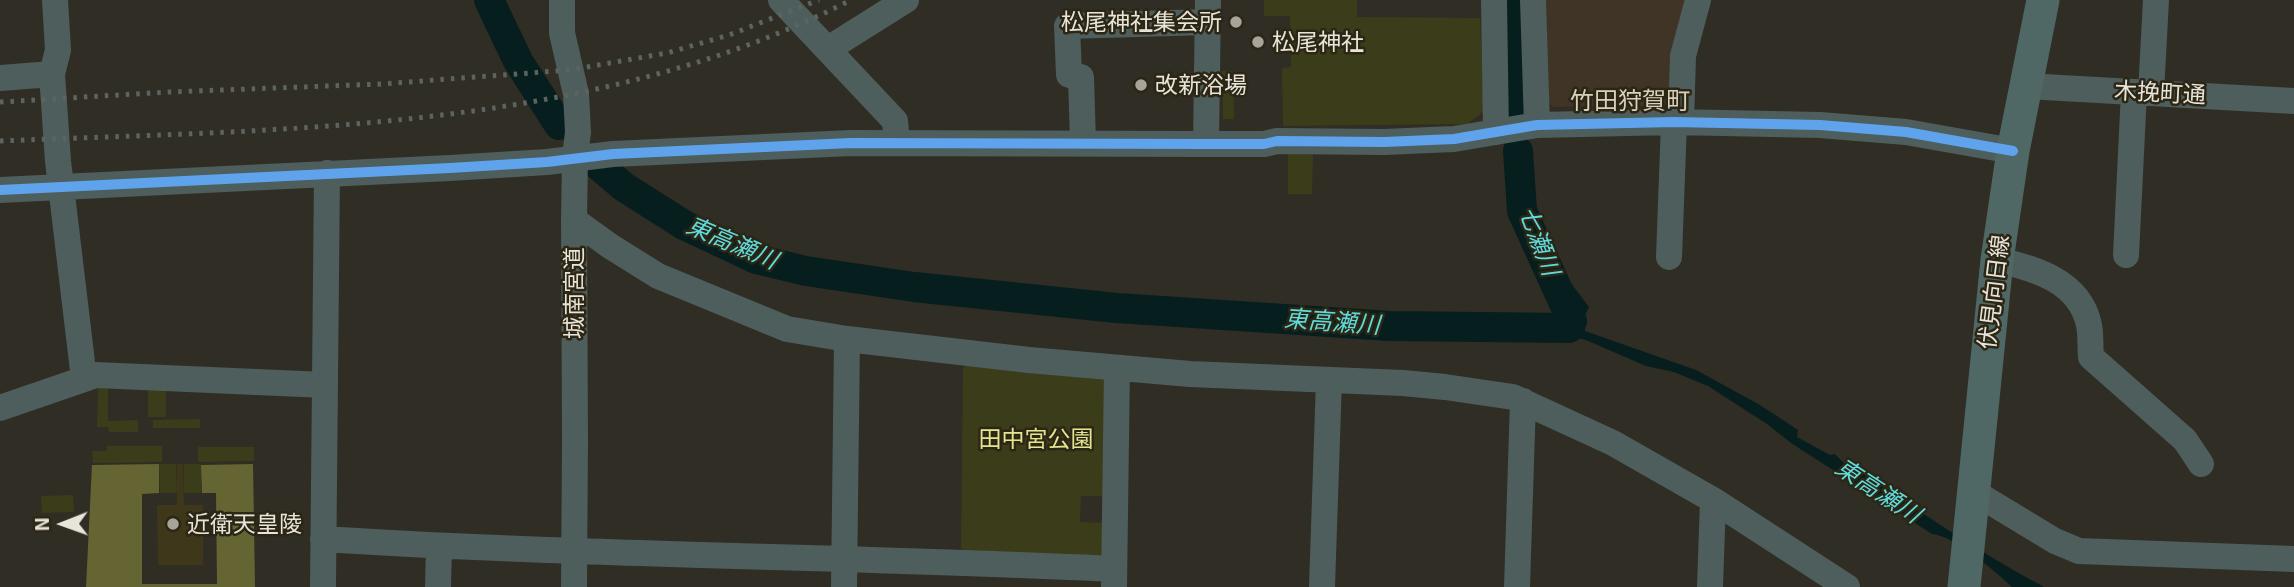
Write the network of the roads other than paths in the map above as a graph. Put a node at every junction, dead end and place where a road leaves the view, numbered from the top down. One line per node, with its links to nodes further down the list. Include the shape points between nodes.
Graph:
1 (55, 0): 12 (street, via 58,50)
2 (562, 0): 24 (street, 城南宮道, via 562,33 576,94)
3 (781, 0): 11 (street)
4 (906, 0): 11 (street)
5 (1494, 0): 19 (street)
6 (1533, 0): 18 (street)
7 (1698, 0): 17 (street, via 1683,56)
8 (2043, 0): 14 (main road, 伏見向日線)
9 (2156, 0): 15 (street)
10 (1208, 11): 21 (street, via 1067,26 1069,75 1081,76); 22 (street)
11 (828, 49): 20 (street, via 895,121)
12 (52, 74): 13 (street); 26 (street)
13 (0, 78)
14 (2026, 86): 15 (street, 木挽町通); 23 (main road, 伏見向日線)
15 (2142, 92): 16 (street, 木挽町通); 29 (street)
16 (2294, 100)
17 (1677, 122): 18 (street); 23 (street, via 1906,132); 30 (street)
18 (1536, 125): 19 (street)
19 (1496, 132): 22 (street, via 1384,142)
20 (897, 143): 21 (street); 24 (street)
21 (1083, 143): 22 (street)
22 (1206, 144)
23 (2013, 151): 31 (main road, 伏見向日線)
24 (575, 158): 25 (street); 28 (street, 城南宮道)
25 (327, 173): 26 (street); 36 (street)
26 (61, 187): 27 (street); 34 (street)
27 (0, 190)
28 (574, 220): 32 (street, via 659,276 787,329); 44 (street, 城南宮道)
29 (2126, 255)
30 (1669, 257)
31 (1997, 260): 39 (street, via 2030,267 2068,289 2089,324 2091,357 2185,440); 40 (main road, 伏見向日線)
32 (847, 339): 33 (street); 45 (street)
33 (1117, 368): 35 (street); 47 (street)
34 (84, 379): 36 (street, via 96,375); 38 (street)
35 (1329, 380): 37 (street, via 1445,387); 53 (street)
36 (325, 385): 42 (street)
37 (1523, 401): 41 (street, via 1613,443); 54 (street)
38 (0, 408)
39 (2201, 464)
40 (1973, 499): 46 (street, via 2079,551); 48 (main road, 伏見向日線)
41 (1713, 500): 55 (street); 56 (street)
42 (323, 539): 43 (street); 49 (street)
43 (439, 546): 44 (street); 50 (street)
44 (574, 550): 45 (street); 51 (street, 城南宮道)
45 (844, 558): 47 (street); 52 (street)
46 (2292, 559)
47 (1114, 578)
48 (1964, 586)
49 (323, 587)
50 (438, 587)
51 (573, 587)
52 (844, 587)
53 (1322, 587)
54 (1517, 587)
55 (1710, 587)
56 (1847, 587)

